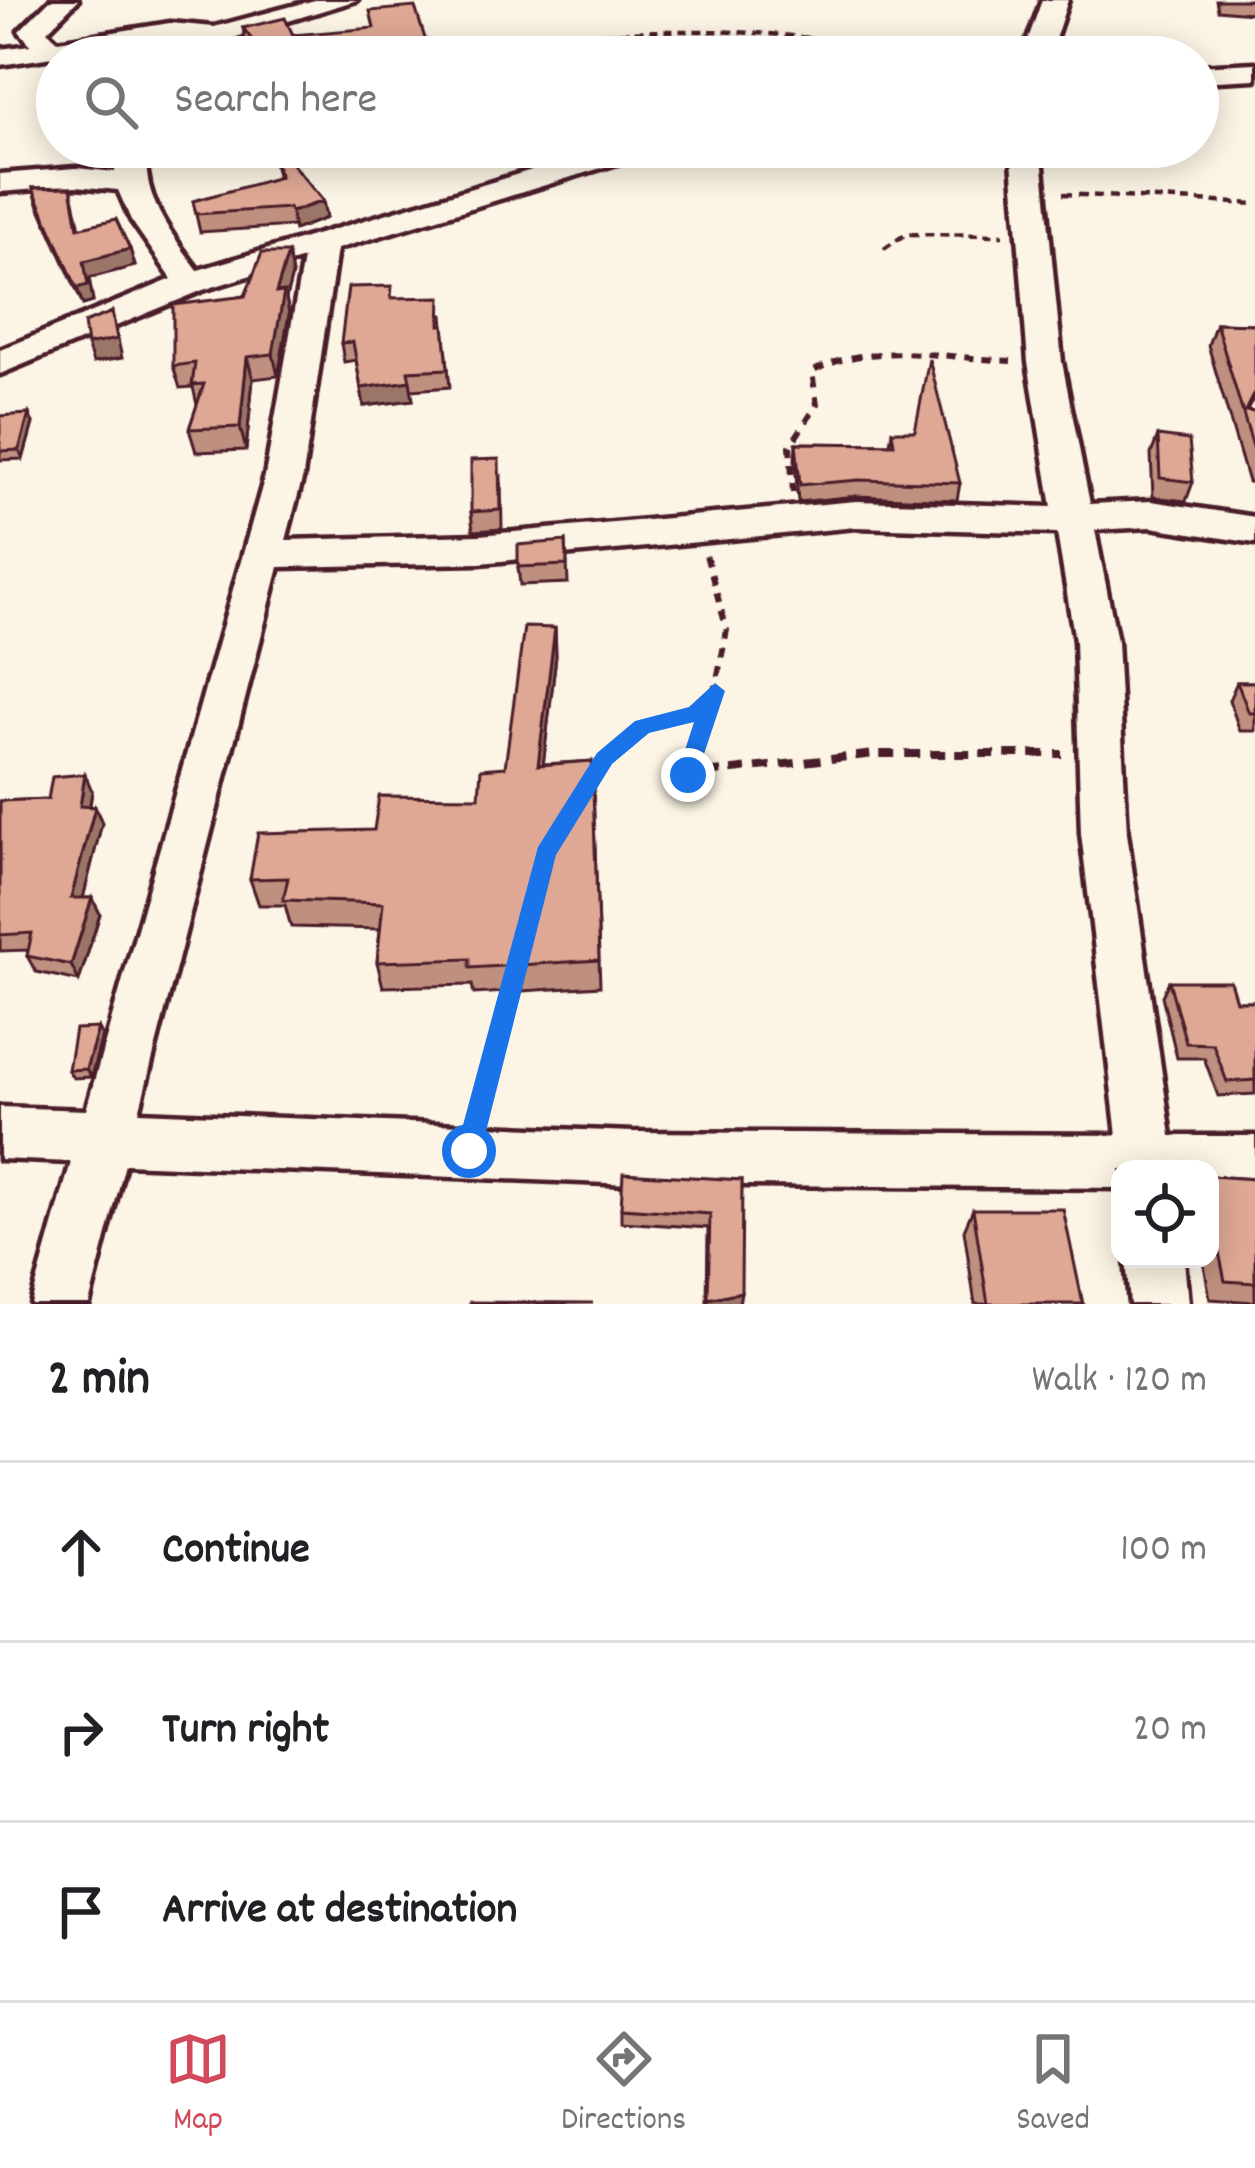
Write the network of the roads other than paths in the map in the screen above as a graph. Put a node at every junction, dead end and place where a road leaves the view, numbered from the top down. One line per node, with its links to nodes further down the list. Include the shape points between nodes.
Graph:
1 (65, 0): 5 (street, via 32,31)
2 (344, 0): 4 (street)
3 (1062, 1): 7 (street)
4 (214, 35): 6 (street)
5 (37, 36)
6 (139, 36)
7 (1044, 36)
8 (36, 52): 9 (street)
9 (0, 57)
10 (1255, 71): 11 (street)
11 (1219, 73)
12 (131, 168): 15 (street)
13 (570, 168): 17 (street)
14 (1027, 168): 20 (street, via 1045,362)
15 (131, 182): 16 (street); 18 (street, via 142,214)
16 (0, 184)
17 (322, 243): 18 (street); 22 (street, via 301,394)
18 (191, 283): 19 (street)
19 (0, 363)
20 (1076, 517): 21 (street, via 1151,514); 22 (street, via 795,516 480,549); 25 (street, via 1096,641 1117,948)
21 (1255, 530)
22 (262, 554): 24 (street)
23 (0, 1133): 24 (street)
24 (107, 1134): 27 (street, via 632,1158); 30 (street)
25 (1147, 1160)
26 (1255, 1163): 28 (street)
27 (1111, 1164)
28 (1219, 1164)
29 (1156, 1268): 31 (street)
30 (60, 1304)
31 (1159, 1304)

